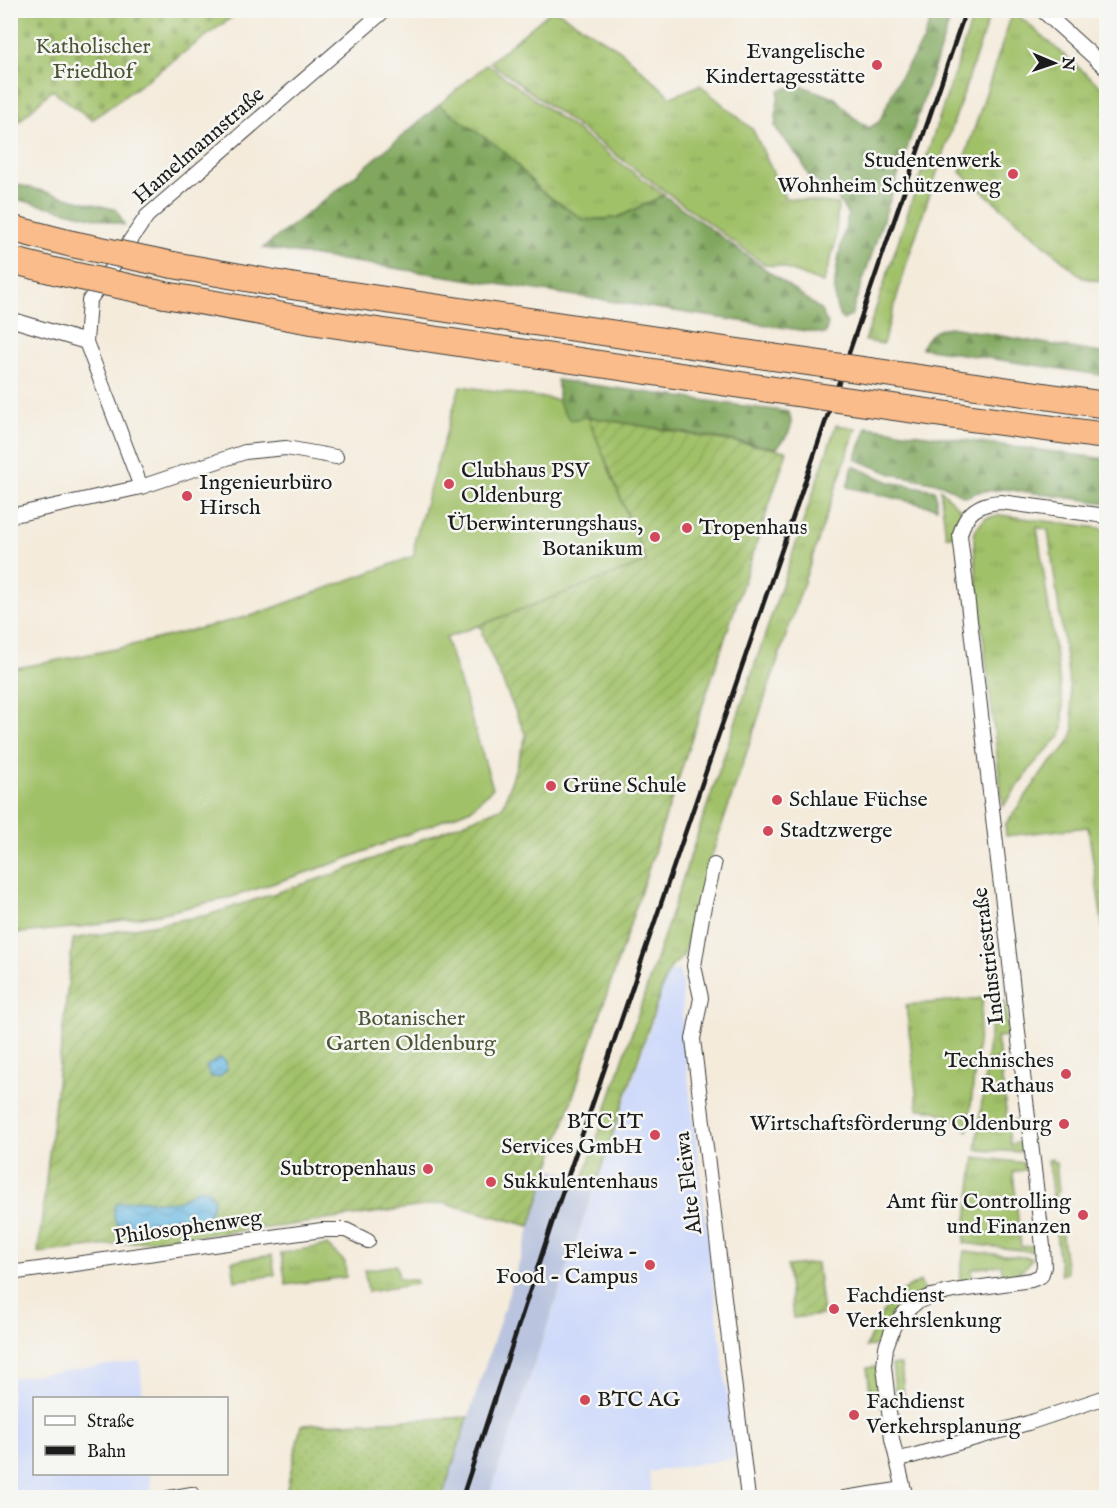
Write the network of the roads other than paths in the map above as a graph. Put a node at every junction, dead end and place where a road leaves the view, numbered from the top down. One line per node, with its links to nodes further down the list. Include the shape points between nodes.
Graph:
1 (385, 10): 7 (street, Hamelmannstraße, via 147,216 88,301)
2 (1042, 10): 3 (street)
3 (1107, 68)
4 (10, 228): 8 (highway, bridge, via 173,265 325,292)
5 (10, 260): 9 (highway, bridge, via 165,295 317,322)
6 (10, 319): 7 (street)
7 (86, 342): 11 (street)
8 (1107, 405)
9 (1107, 436)
10 (336, 457): 11 (street, via 286,448 244,452)
11 (141, 487): 12 (street)
12 (10, 516)
13 (1107, 516): 18 (street, Industriestraße, via 992,503 969,514 960,535 1044,1267 1041,1276 1031,1281 931,1296 917,1302 894,1325 884,1366)
14 (714, 865): 22 (street, Alte Fleiwa, via 694,966 701,998 693,1039)
15 (369, 1241): 16 (street, Philosophenweg, via 346,1230 322,1230)
16 (10, 1273)
17 (1107, 1397): 18 (street)
18 (897, 1459): 19 (street, Industriestraße)
19 (905, 1493): 23 (street)
20 (169, 1497): 21 (street)
21 (192, 1497)
22 (748, 1497)
23 (844, 1497)

